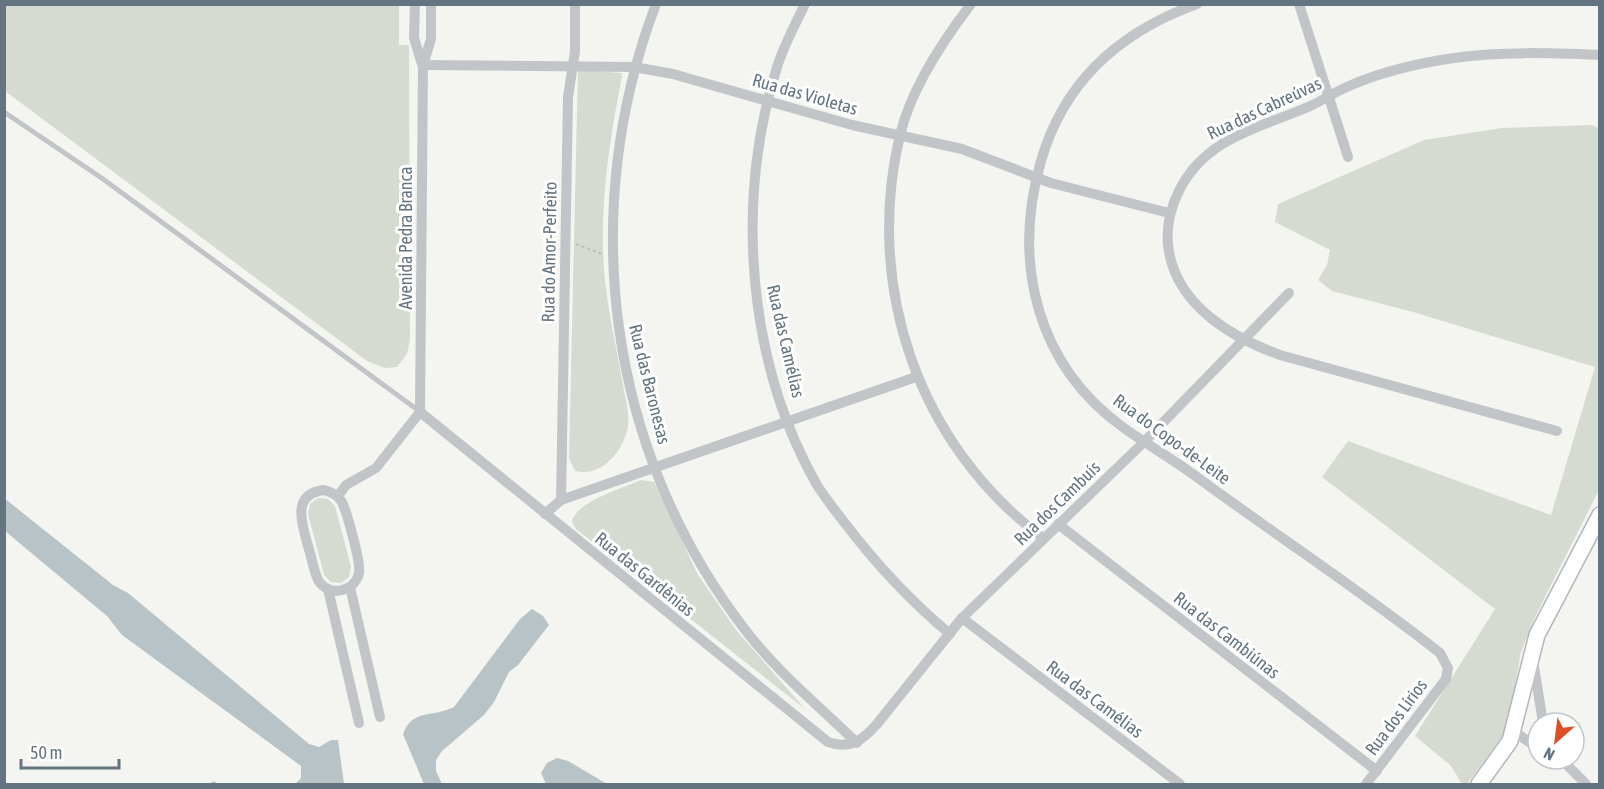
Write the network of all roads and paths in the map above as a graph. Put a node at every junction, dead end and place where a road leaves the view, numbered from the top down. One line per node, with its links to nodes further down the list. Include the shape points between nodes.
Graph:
1 (415, 4): 10 (street, Avenida Pedra Branca, via 414,38)
2 (431, 4): 10 (street, Avenida Pedra Branca, via 431,39)
3 (575, 4): 11 (street, Rua do Amor-Perfeito)
4 (656, 4): 12 (street, Rua das Baronesas)
5 (805, 4): 14 (street, Rua das Camélias, via 778,65)
6 (971, 4): 16 (street, via 934,60)
7 (1197, 4): 18 (street, Rua do Copo-de-Leite, via 1131,36 1083,79 1057,116)
8 (1299, 4): 13 (street)
9 (1599, 55): 13 (street, Rua das Cabreúvas, via 1532,53 1453,58 1384,73)
10 (423, 65): 11 (street, Rua das Violetas); 25 (street, Avenida Pedra Branca)
11 (574, 65): 12 (street, Rua das Violetas); 20 (street, Rua do Amor-Perfeito, via 568,97)
12 (634, 67): 14 (street, Rua das Violetas); 21 (street, Rua das Baronesas, via 617,158)
13 (1328, 97): 17 (street); 19 (street, Rua das Cabreúvas, via 1213,148 1192,169)
14 (768, 101): 16 (street, Rua das Violetas); 26 (street, Rua das Camélias, via 756,173 752,237 760,318)
15 (4, 112): 25 (lane, via 103,179)
16 (900, 134): 18 (street, Rua das Violetas, via 962,149); 24 (street, via 890,215 890,257 900,324)
17 (1348, 157)
18 (1036, 177): 19 (street, Rua das Violetas); 28 (street, Rua do Copo-de-Leite, via 1029,214 1029,248 1038,313 1055,352 1079,388 1123,428)
19 (1169, 213): 23 (street, Rua das Cabreúvas, via 1170,260 1185,290 1207,315)
20 (566, 240): 21 (path); 31 (street, Rua do Amor-Perfeito)
21 (613, 258): 29 (street, Rua das Baronesas, via 626,370)
22 (1289, 293): 23 (street, Rua dos Cambuís)
23 (1241, 340): 27 (street, Rua das Cabreúvas, via 1280,355); 28 (street, Rua dos Cambuís)
24 (916, 377): 26 (street); 35 (street, via 944,433 968,466 1020,521)
25 (420, 412): 30 (street, via 376,468 346,485); 32 (street, Rua das Gardênias)
26 (788, 419): 29 (street); 39 (street, Rua das Camélias, via 818,487 884,573 912,603)
27 (1557, 431)
28 (1145, 441): 34 (street, Rua dos Cambuís); 41 (street, Rua do Copo-de-Leite, via 1409,629 1440,653)
29 (654, 466): 31 (street); 47 (street, Rua das Baronesas, via 694,551 742,626 766,656)
30 (338, 496): 36 (street, via 359,567); 37 (street, via 331,492 309,494 300,514 317,579)
31 (561, 500): 32 (street)
32 (545, 514): 47 (street, Rua das Gardênias, via 828,742)
33 (1599, 515): 40 (street, via 1537,635)
34 (1058, 524): 35 (street, Rua dos Cambuís); 48 (street, Rua das Cambiúnas)
35 (1043, 538): 38 (street, Rua dos Cambuís)
36 (350, 587): 37 (street); 43 (street)
37 (328, 589): 44 (street)
38 (962, 618): 39 (street, Rua dos Cambuís); 50 (street, Rua das Camélias)
39 (950, 634): 47 (street, Rua dos Cambuís)
40 (1533, 654): 42 (street); 45 (street)
41 (1448, 668): 48 (street, Rua dos Lírios, via 1446,679)
42 (1540, 711)
43 (380, 717)
44 (359, 723)
45 (1513, 731): 46 (street); 52 (street)
46 (1526, 740)
47 (857, 743)
48 (1377, 771): 51 (street, Rua dos Lírios)
49 (1572, 771): 53 (street)
50 (1180, 784)
51 (1366, 784)
52 (1479, 784)
53 (1586, 784)

